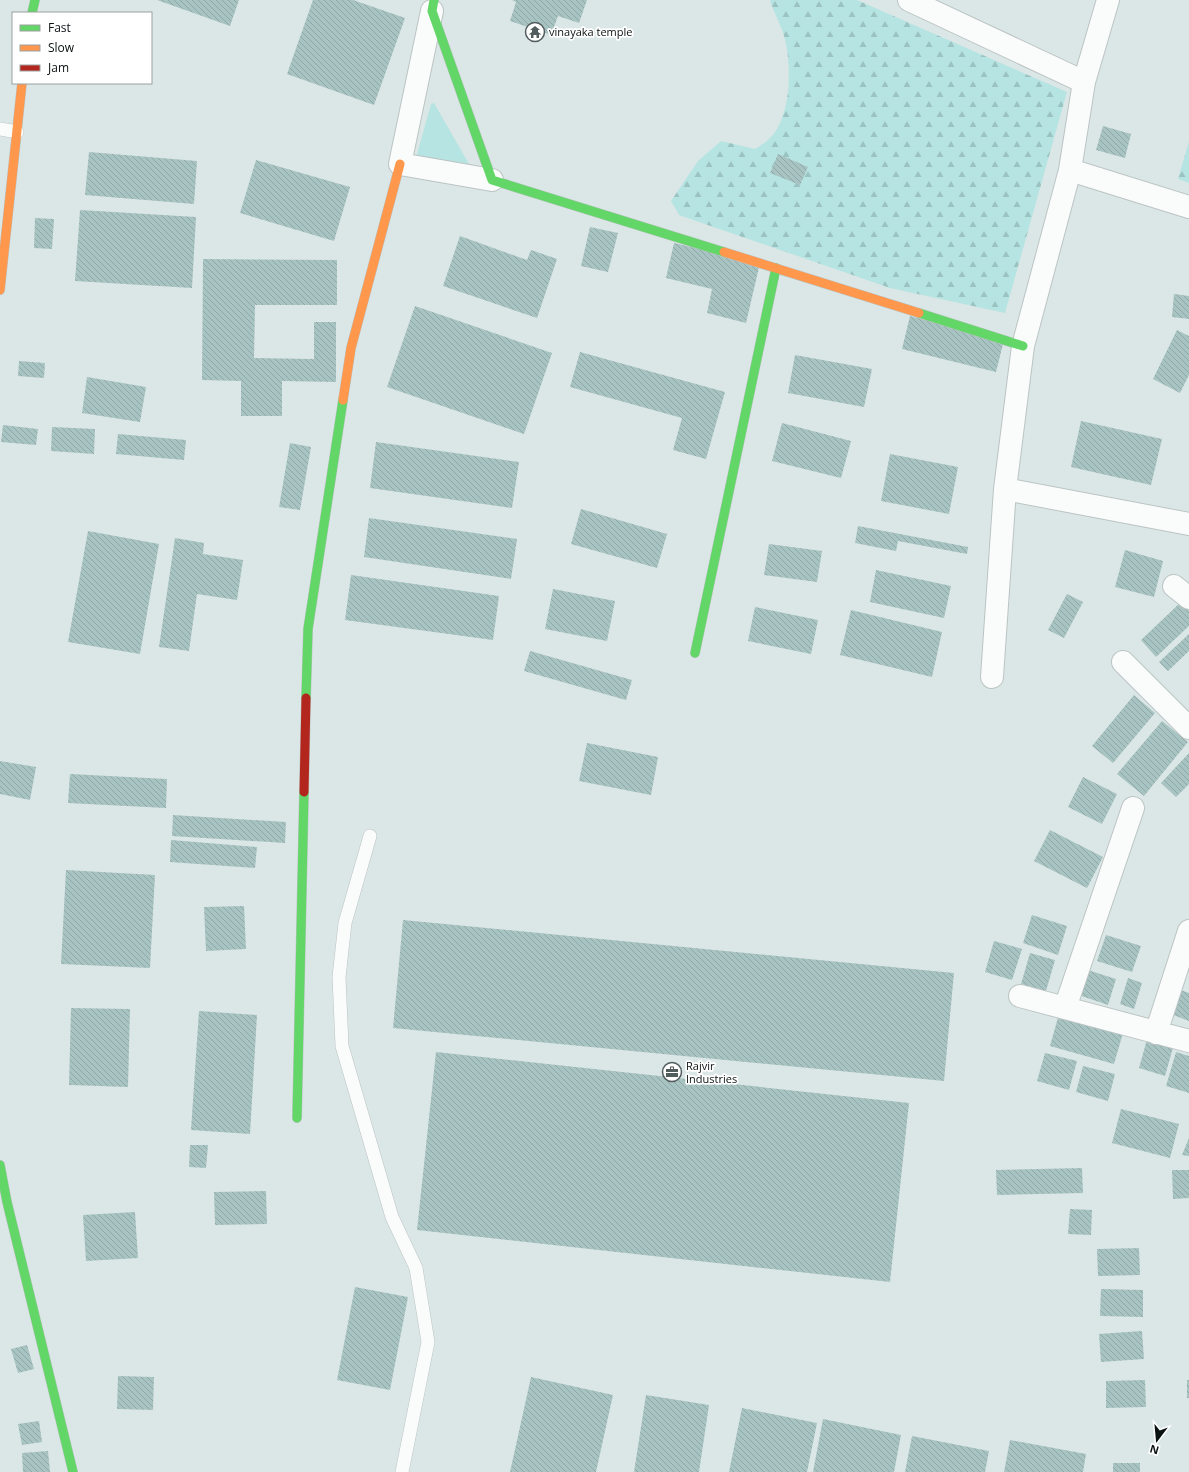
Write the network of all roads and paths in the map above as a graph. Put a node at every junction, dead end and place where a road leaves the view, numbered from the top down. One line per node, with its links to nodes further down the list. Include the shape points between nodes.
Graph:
1 (35, 0): 5 (street)
2 (909, 0): 6 (street)
3 (1108, 0): 6 (street)
4 (433, 6): 10 (street); 12 (street)
5 (32, 12)
6 (1084, 82): 11 (street)
7 (22, 84): 9 (street)
8 (0, 129): 9 (lane)
9 (17, 132): 15 (street)
10 (400, 164): 12 (street); 30 (street, via 351,348 308,629)
11 (1070, 170): 13 (street); 16 (street)
12 (492, 180): 14 (street)
13 (1189, 207)
14 (776, 268): 16 (street); 19 (street)
15 (0, 290)
16 (1023, 346): 17 (street)
17 (1005, 489): 18 (street); 21 (street)
18 (1189, 524)
19 (695, 653)
20 (1123, 662): 22 (street)
21 (992, 677)
22 (1189, 728)
23 (1133, 808): 27 (street)
24 (370, 836): 33 (lane, via 345,923 339,977 342,1046 392,1217 416,1268 428,1342)
25 (1189, 931): 28 (street)
26 (1020, 996): 27 (street)
27 (1065, 1008): 28 (street)
28 (1156, 1033): 29 (street)
29 (1189, 1041)
30 (297, 1118)
31 (0, 1165): 32 (street)
32 (73, 1472)
33 (402, 1472)

